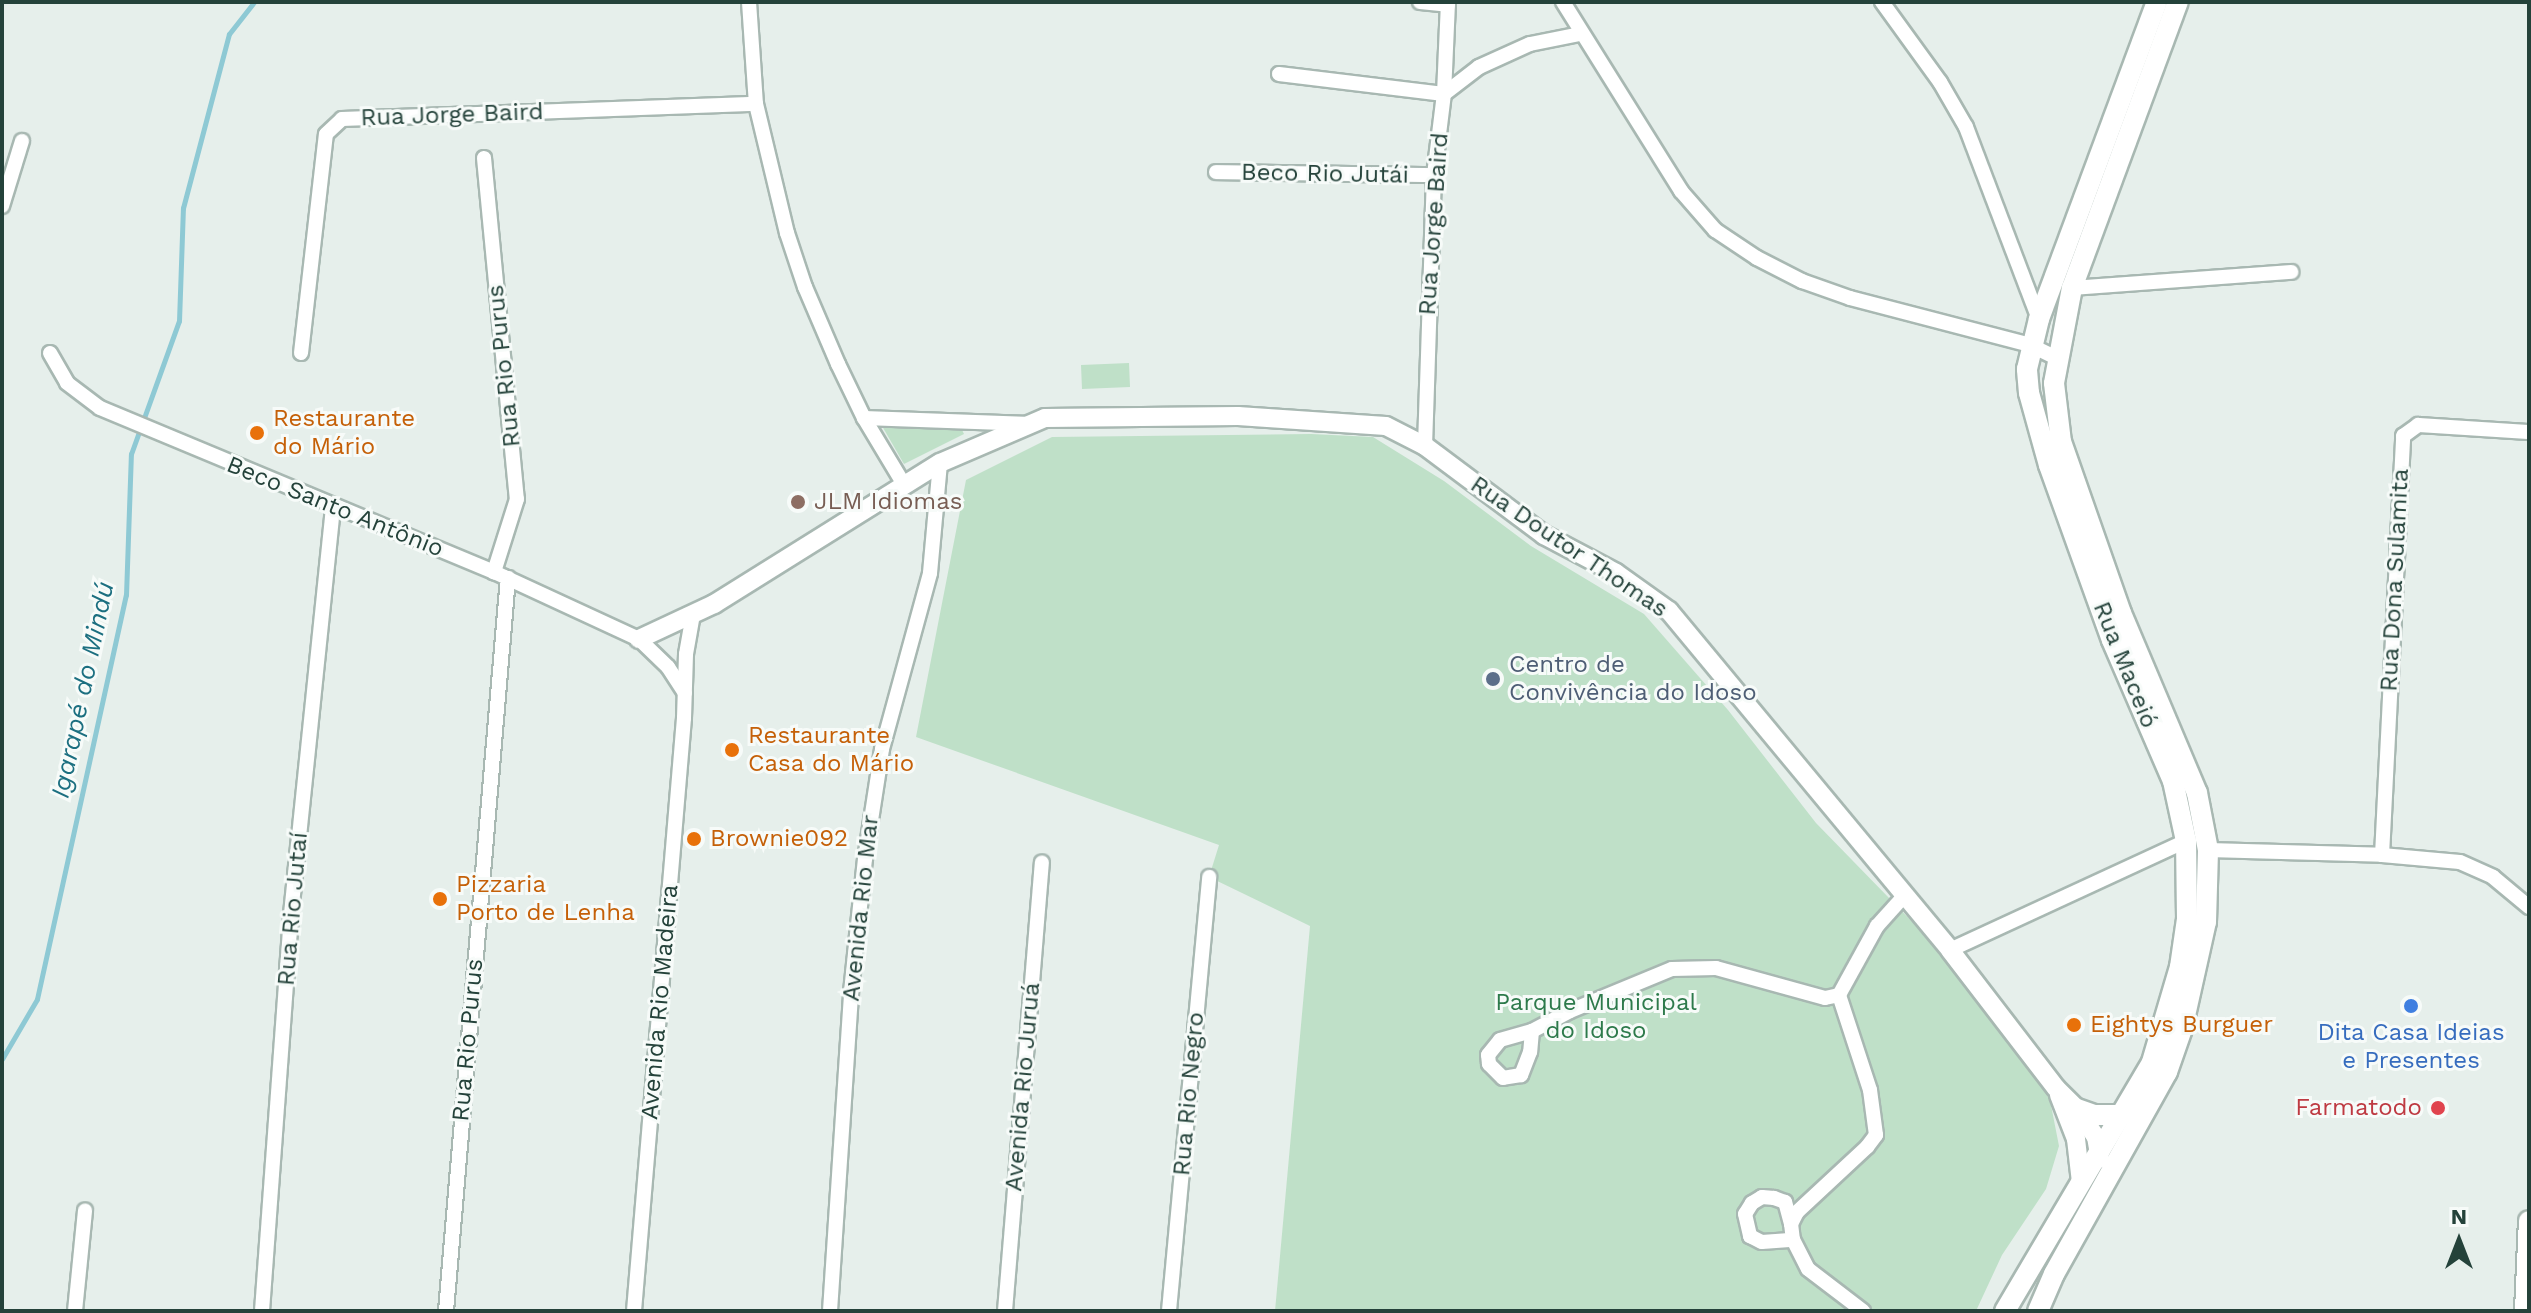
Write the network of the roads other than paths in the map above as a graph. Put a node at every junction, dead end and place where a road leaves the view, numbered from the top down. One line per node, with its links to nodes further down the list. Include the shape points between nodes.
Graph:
1 (749, 2): 11 (street)
2 (1420, 2): 7 (street)
3 (1563, 2): 8 (street)
4 (1882, 2): 20 (street, via 1966,127)
5 (2157, 2): 20 (main road, Rua Maceió)
6 (2178, 2): 19 (main road, Rua Maceió)
7 (1448, 4): 10 (street, Rua Jorge Baird)
8 (1580, 34): 10 (street, via 1520,48 1479,67); 21 (street, via 1681,191 1715,230 1802,281)
9 (1279, 74): 10 (street)
10 (1444, 94): 15 (street, Rua Jorge Baird)
11 (756, 104): 23 (street, Rua Jorge Baird, via 342,119 326,134); 25 (street, via 805,287)
12 (22, 141): 16 (street)
13 (484, 158): 32 (street, Rua Rio Purus, via 517,499)
14 (1216, 172): 15 (street, Beco Rio Jutái)
15 (1434, 175): 28 (street, Rua Jorge Baird)
16 (5, 182): 17 (street)
17 (2, 206)
18 (2291, 272): 19 (street)
19 (2072, 288): 24 (main road, Rua Maceió)
20 (2039, 319): 21 (main road, Rua Maceió)
21 (2030, 345): 24 (street); 36 (main road, Rua Maceió, via 2029,393 2049,465 2112,640 2173,781)
22 (50, 353): 31 (street, Beco Santo Antônio, via 67,383 100,408)
23 (301, 353)
24 (2057, 358): 37 (main road, Rua Maceió, via 2061,442 2121,613 2193,781)
25 (864, 418): 26 (street, Rua Doutor Thomas); 30 (street)
26 (1024, 424): 28 (street, Rua Doutor Thomas, via 1105,415 1368,422); 29 (street, Rua Doutor Thomas)
27 (2529, 432): 38 (street, Rua Dona Sulamita, via 2418,425 2403,436)
28 (1425, 446): 41 (street, Rua Doutor Thomas, via 1544,535 1616,573 1669,611)
29 (940, 463): 30 (street, Rua Doutor Thomas); 60 (street, Avenida Rio Mar, via 930,573 882,749 865,859)
30 (903, 483): 33 (street, Rua Doutor Thomas)
31 (333, 507): 32 (street, Beco Santo Antônio); 57 (street, Rua Rio Jutaí, via 291,914)
32 (501, 575): 34 (street, Beco Santo Antônio); 58 (street, Rua Rio Purus)
33 (693, 615): 34 (street, Rua Doutor Thomas); 35 (street, Avenida Rio Madeira)
34 (639, 639): 35 (street)
35 (685, 693): 59 (street, Avenida Rio Madeira)
36 (2186, 841): 43 (street); 48 (main road, Rua Maceió, via 2188,907 2180,967 2152,1062)
37 (2208, 850): 38 (street); 51 (main road, Rua Maceió, via 2206,922 2182,1029 2167,1072)
38 (2382, 855): 42 (street, via 2460,862 2493,877)
39 (1042, 863): 61 (street, Avenida Rio Juruá)
40 (1209, 877): 62 (street, Rua Rio Negro)
41 (1904, 896): 43 (street, Rua Doutor Thomas); 44 (street, via 1877,926)
42 (2529, 907)
43 (1950, 950): 46 (street, Rua Doutor Thomas)
44 (1839, 995): 45 (street, via 1825,998 1716,968 1672,969); 54 (street, via 1870,1090 1876,1135)
45 (1532, 1031)
46 (2056, 1088): 47 (street, Rua Doutor Thomas); 50 (street, Rua Doutor Thomas, via 2076,1139)
47 (2077, 1109): 48 (main road); 49 (street, Rua Doutor Thomas)
48 (2124, 1115): 49 (main road, Rua Maceió)
49 (2100, 1153): 50 (main road, Rua Maceió); 51 (street, Rua Doutor Thomas)
50 (2081, 1182): 64 (main road, Rua Maceió)
51 (2106, 1185): 65 (main road, Rua Maceió)
52 (85, 1210): 56 (street)
53 (2529, 1221): 66 (main road)
54 (1791, 1224): 55 (street); 55 (street, via 1785,1202 1774,1198 1762,1197 1745,1214 1750,1236 1762,1242)
55 (1793, 1240): 63 (street, via 1808,1269)
56 (75, 1311)
57 (262, 1311)
58 (446, 1311)
59 (634, 1311)
60 (830, 1311)
61 (1005, 1311)
62 (1169, 1311)
63 (1863, 1311)
64 (2005, 1311)
65 (2038, 1311)
66 (2525, 1311)

